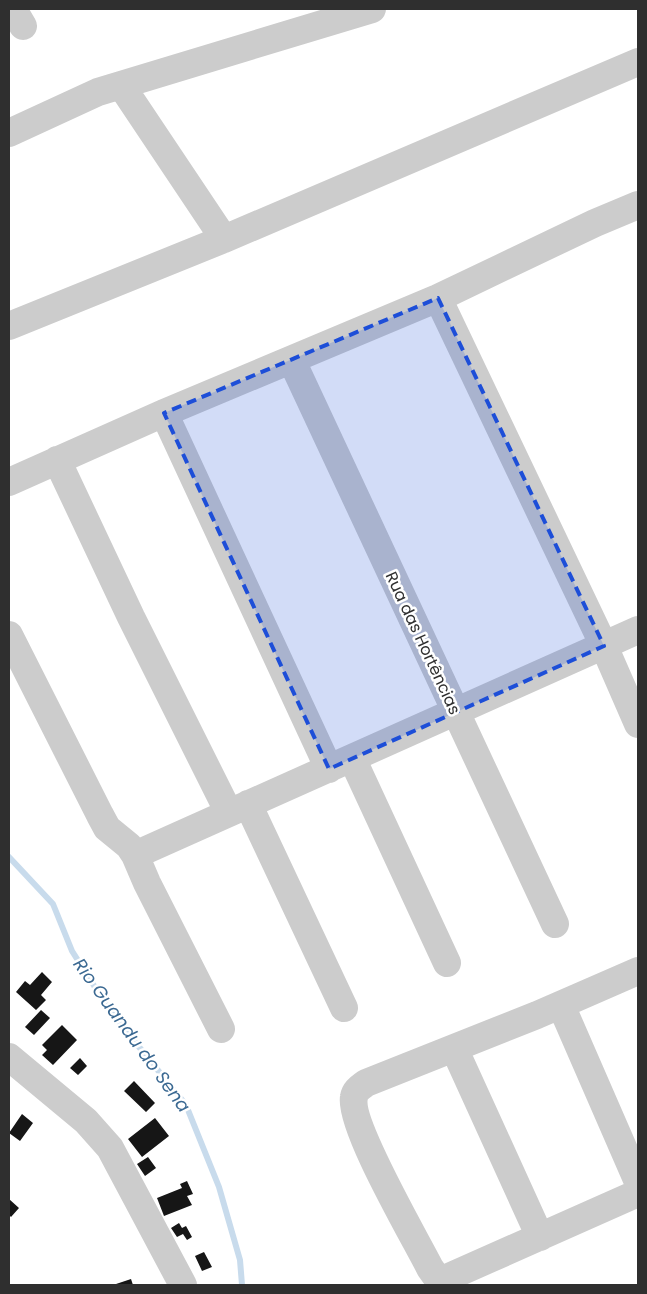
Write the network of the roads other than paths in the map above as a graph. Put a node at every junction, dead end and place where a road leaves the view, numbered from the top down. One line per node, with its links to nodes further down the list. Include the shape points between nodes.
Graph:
1 (372, 9): 3 (street)
2 (638, 62): 6 (street)
3 (121, 85): 4 (street, via 74,102); 6 (street)
4 (9, 134)
5 (638, 205): 7 (street)
6 (224, 239): 8 (street)
7 (438, 298): 9 (street); 15 (street)
8 (9, 326)
9 (292, 361): 10 (street); 16 (street, Rua das Hortências)
10 (164, 413): 11 (street); 18 (street)
11 (57, 460): 12 (street); 19 (street, via 130,616)
12 (9, 482)
13 (638, 630): 15 (street)
14 (9, 635): 20 (street, via 107,828)
15 (604, 646): 16 (street); 17 (street)
16 (455, 712): 18 (street); 21 (street, Rua das Hortências)
17 (638, 724)
18 (340, 763): 19 (street); 22 (street)
19 (238, 809): 20 (street); 25 (street)
20 (135, 855): 26 (street)
21 (555, 924)
22 (447, 963)
23 (638, 972): 24 (street)
24 (562, 1005): 27 (street); 29 (street)
25 (344, 1008)
26 (221, 1029)
27 (454, 1048): 31 (street); 31 (street, via 366,1084 354,1094 355,1114 376,1165 434,1275 442,1280)
28 (9, 1057): 32 (street, via 86,1121 110,1148)
29 (638, 1182)
30 (638, 1193): 31 (street)
31 (540, 1237)
32 (183, 1285)

